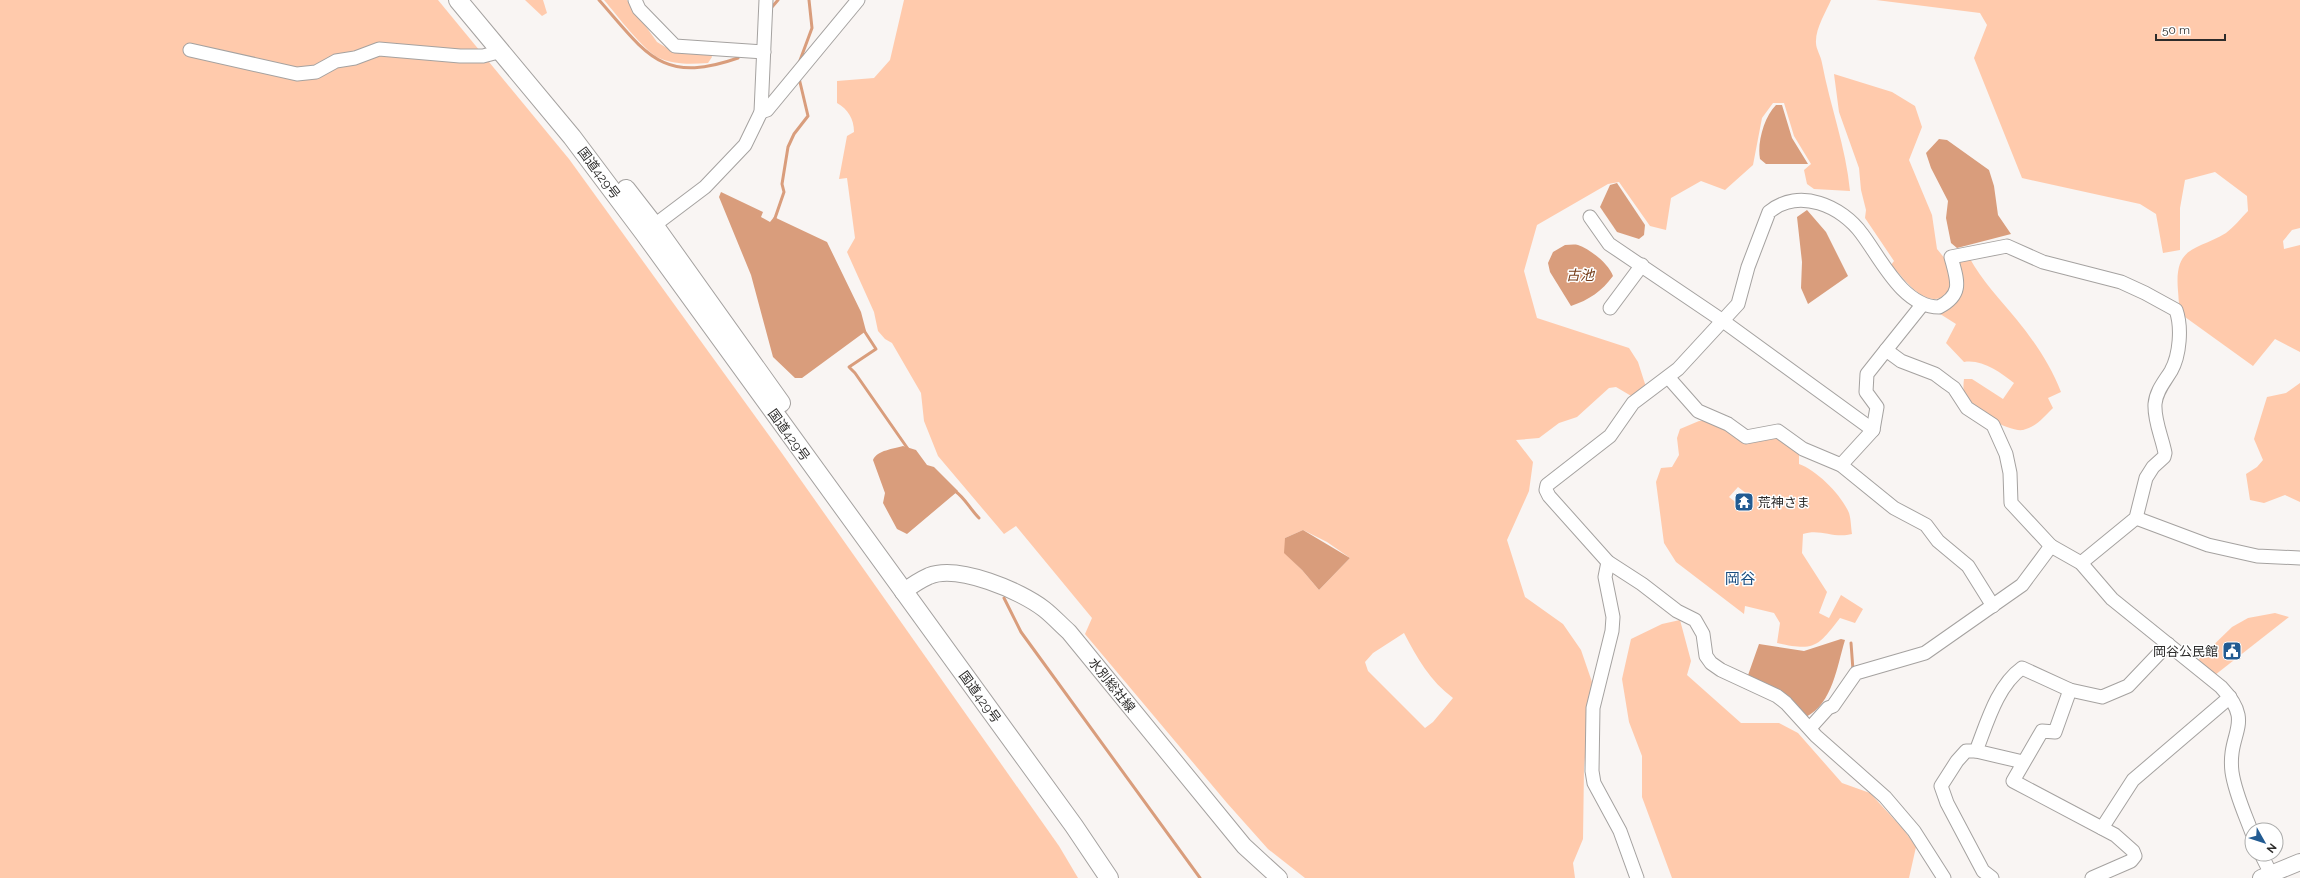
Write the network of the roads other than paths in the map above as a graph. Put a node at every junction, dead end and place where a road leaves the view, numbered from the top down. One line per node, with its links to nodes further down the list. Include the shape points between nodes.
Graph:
1 (458, 0): 7 (highway, 国道429号)
2 (471, 0): 11 (highway, 国道429号, via 576,125)
3 (635, 0): 8 (street, via 639,9 675,46)
4 (766, 0): 8 (street)
5 (858, 0): 9 (street, via 767,110)
6 (190, 50): 7 (street, via 297,74 316,72 336,61 355,58 380,49 468,56 483,56)
7 (502, 51): 11 (highway, 国道429号)
8 (764, 52): 9 (street)
9 (761, 112): 11 (street, via 745,145 730,162 705,187)
10 (1590, 217): 12 (street, via 1609,244)
11 (649, 229): 25 (highway, 国道429号)
12 (1642, 266): 14 (street); 15 (street)
13 (1922, 305): 15 (street, via 1882,265 1853,224 1826,205 1802,199 1790,201 1770,212 1748,267 1738,304); 16 (street); 20 (street, via 1938,307 1954,295 1958,284 1951,257 2007,246 2043,262 2121,282 2172,307 2178,316 2177,350 2172,370 2155,404 2165,453 2164,458 2153,467 2146,478)
14 (1610, 308)
15 (1723, 321): 17 (street); 18 (street)
16 (1886, 350): 18 (street, via 1867,374 1866,392 1877,408); 21 (street, via 1901,361 1934,374 1947,383 1954,388 1967,408 1993,426 2006,454 2011,503)
17 (1668, 377): 19 (street, via 1698,410 1728,424 1746,437 1778,431 1803,449); 23 (street, via 1633,403 1610,436 1547,485 1549,496)
18 (1873, 430): 19 (street)
19 (1841, 465): 26 (street, via 1894,508 1926,525 1938,542 1968,566)
20 (2136, 518): 22 (street, via 2208,545 2257,556); 24 (street)
21 (2050, 545): 24 (street); 26 (street, via 2022,585)
22 (2300, 558)
23 (1608, 562): 30 (street, via 1677,611 1696,620 1702,634 1706,656 1711,663 1776,696); 41 (street, via 1605,577 1613,617 1593,708 1592,771 1594,783 1620,831)
24 (2081, 563): 27 (street, via 2112,599)
25 (908, 589): 38 (highway, 国道429号); 39 (highway, 国道429号, via 1082,819); 40 (main road, 水別総社線, via 930,575 965,575 988,581 1044,609 1069,632 1244,846)
26 (1993, 606): 30 (street, via 1926,653 1856,673 1833,706 1828,708)
27 (2168, 644): 28 (street, via 2128,686 2102,697); 29 (street)
28 (2070, 690): 31 (street, via 2022,668 2007,683 1988,719); 32 (street, via 2055,732 2042,731)
29 (2230, 697): 33 (street, via 2240,716 2231,752 2232,773); 34 (street, via 2133,780)
30 (1810, 728): 42 (street, via 1898,811)
31 (1976, 751): 32 (street); 43 (street, via 1966,751 1941,786 1947,803 1983,871)
32 (2023, 762): 34 (street, via 2013,781)
33 (2248, 822)
34 (2102, 828): 44 (street, via 2115,834 2136,856)
35 (2263, 862): 37 (street)
36 (2300, 862): 37 (main road)
37 (2266, 876)
38 (1109, 878)
39 (1122, 878)
40 (1279, 878)
41 (1637, 878)
42 (1944, 878)
43 (1992, 878)
44 (2092, 878)

